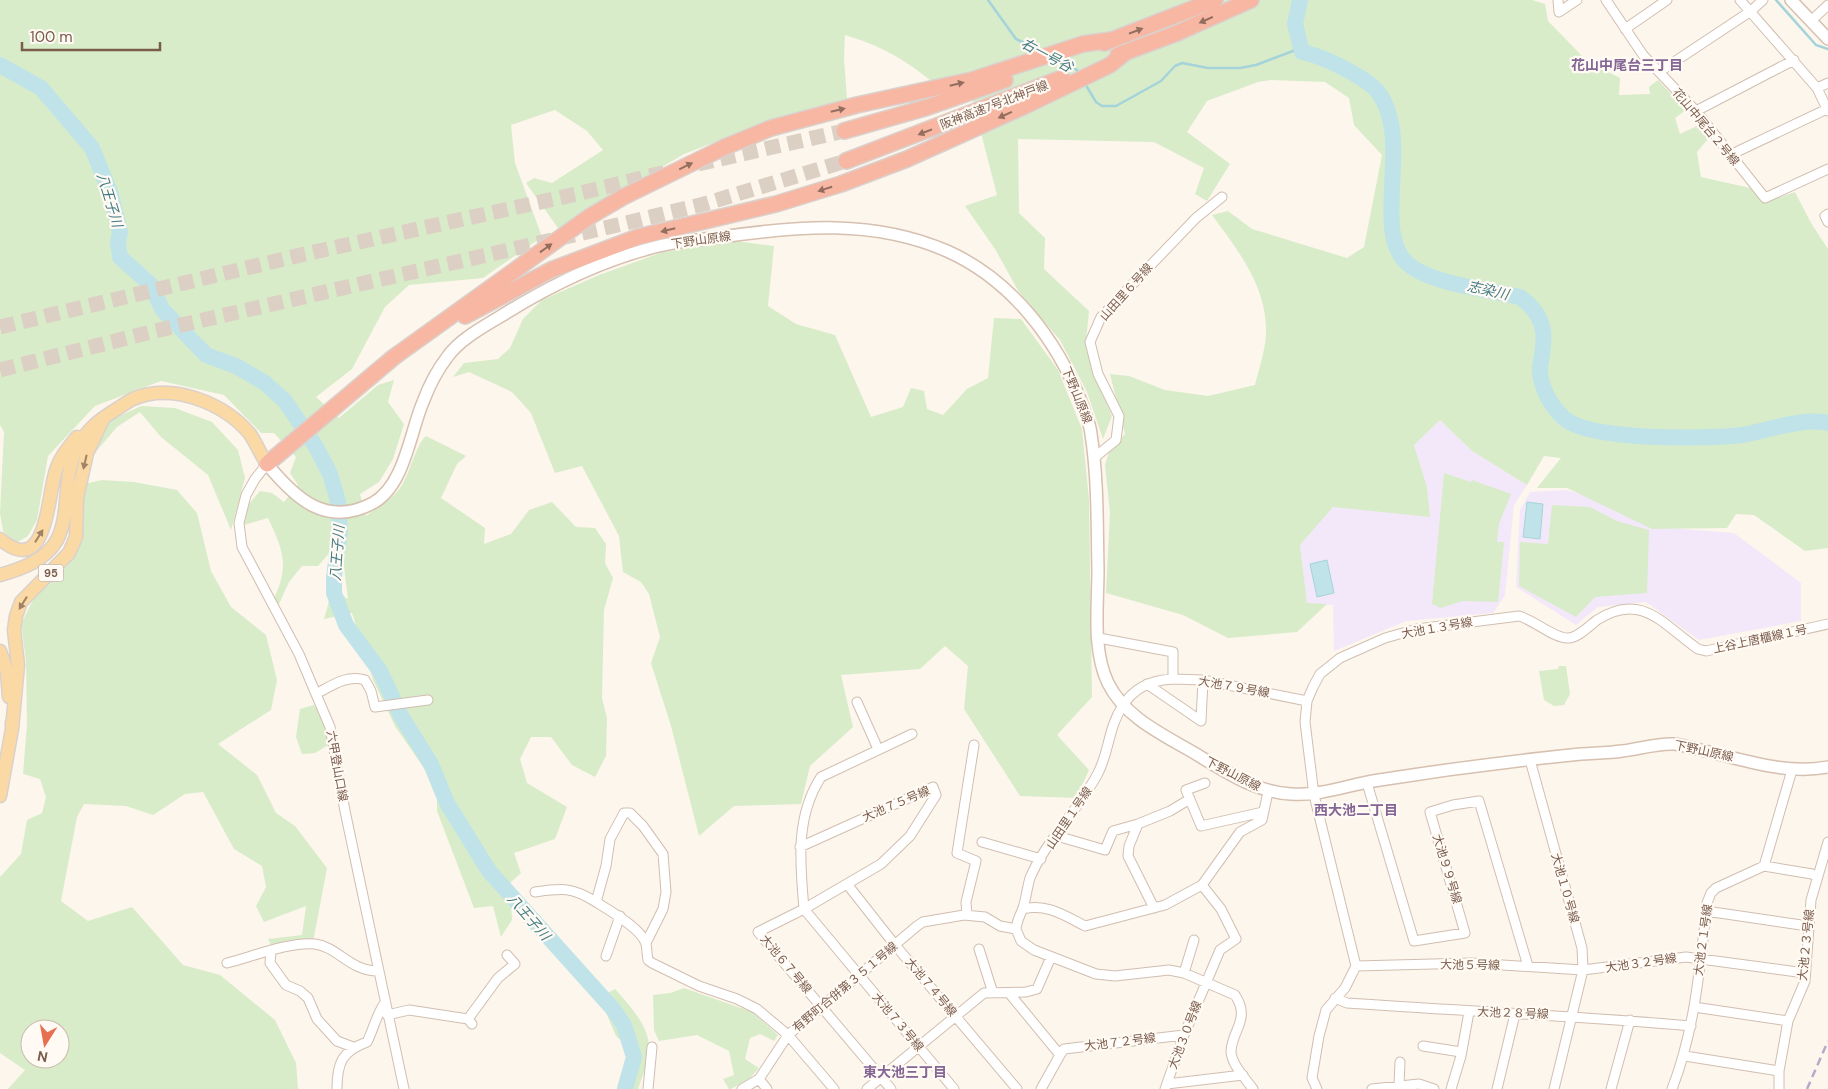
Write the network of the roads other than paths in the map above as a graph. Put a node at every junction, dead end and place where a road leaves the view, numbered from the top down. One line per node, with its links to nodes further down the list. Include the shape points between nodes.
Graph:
1 (1215, 0): 14 (highway, 阪神高速7号北神戸線, one-way to 1)
2 (1251, 0): 16 (highway, 阪神高速7号北神戸線, one-way to 16)
3 (1558, 0): 4 (street, via 1559,12)
4 (1577, 0)
5 (1606, 0): 13 (street, 花山中尾台２号線)
6 (1667, 0): 13 (street)
7 (1740, 0): 11 (street)
8 (1763, 0): 11 (street)
9 (1791, 0): 12 (street)
10 (1828, 6): 12 (street)
11 (1750, 11): 17 (street); 18 (street)
12 (1811, 21): 15 (street)
13 (1625, 29): 18 (street, 花山中尾台２号線)
14 (1111, 40): 23 (highway, 阪神高速7号北神戸線, via 986,87); 30 (highway, one-way to 14, via 589,216 725,147 771,128 972,80 1083,44)
15 (1828, 40)
16 (1126, 52): 25 (highway, 阪神高速7号北神戸線, one-way to 25); 30 (highway, one-way to 30, via 1110,65 1025,106 872,173 776,204 638,237 551,270)
17 (1794, 60): 20 (street); 22 (street)
18 (1659, 72): 22 (street, 花山中尾台２号線)
19 (1828, 83): 20 (street)
20 (1818, 88): 21 (street)
21 (1827, 110): 24 (street)
22 (1696, 111): 24 (street, 花山中尾台２号線)
23 (844, 131)
24 (1730, 155): 26 (street, 花山中尾台２号線, via 1765,198)
25 (846, 161)
26 (1828, 169)
27 (1222, 197): 32 (street, 山田里６号線, via 1196,218 1101,317 1090,342 1098,374 1119,416 1116,440)
28 (1828, 214): 29 (street, via 1825,216)
29 (1828, 222)
30 (394, 357): 33 (highway)
31 (104, 417): 33 (main road, 95, via 132,399 145,395 175,394 204,400 250,434); 34 (main road, 95, one-way to 31, via 9,547 22,549 30,548 41,537 62,456 86,424); 35 (main road, 95, via 90,427 76,449 56,540 48,552 32,564); 48 (main road, 95, one-way to 48, via 88,453 77,498 76,537 69,553 21,602 16,616 14,630 18,665)
32 (1094, 458): 33 (street, 下野山原線, via 1091,428 1068,370 1035,318 997,282 951,252 906,236 850,226 799,228 660,245 556,284 452,350 421,406 408,452 395,478 383,496 370,505 351,511 333,511 308,504 290,492); 38 (street, 下野山原線)
33 (267, 464): 43 (street, 六甲登山口線, via 246,495 239,523 242,547 299,654)
34 (0, 539)
35 (0, 575)
36 (1644, 610): 37 (street, 上谷上唐櫃線１号, via 1698,649 1706,651); 45 (street, 大池１３号線, via 1607,614 1569,638 1561,638 1519,616 1417,629 1377,641 1340,658 1320,674)
37 (1828, 624)
38 (1098, 638): 40 (street, via 1173,652); 47 (street, 下野山原線, via 1105,675)
39 (0, 651): 48 (main road, 95, via 7,672)
40 (1173, 679): 41 (street, 大池７９号線); 42 (street, 大池７９号線)
41 (1203, 680): 42 (street, via 1201,720); 45 (street, 大池７９号線)
42 (1146, 684): 47 (street)
43 (316, 694): 44 (street, via 340,681 357,677 365,680 375,707); 96 (street, 六甲登山口線, via 330,727)
44 (428, 700)
45 (1307, 701): 58 (street, 大池１３号線, via 1305,722)
46 (857, 702): 51 (street)
47 (1122, 706): 57 (street, 下野山原線, via 1203,758 1249,785); 63 (street, 山田里１号線, via 1110,732 1098,774)
48 (12, 729): 59 (main road, 95)
49 (912, 734): 51 (street)
50 (974, 745): 78 (street, via 957,853 976,861 966,902)
51 (878, 749): 66 (street, via 821,777 812,790 804,816)
52 (1530, 760): 54 (street, 下野山原線, via 1672,744); 55 (street, 下野山原線); 95 (street, 大池１０号線, via 1582,948)
53 (1828, 767): 54 (street, 下野山原線)
54 (1792, 770): 68 (street)
55 (1367, 782): 58 (street, 下野山原線); 94 (street, 大池９９号線, via 1414,940 1466,933 1430,812 1480,801)
56 (1205, 783): 60 (street, via 1186,790)
57 (1268, 792): 58 (street, 下野山原線); 61 (street)
58 (1314, 794): 93 (street, 大池１３号線)
59 (0, 796)
60 (1190, 799): 61 (street, via 1201,826); 62 (street)
61 (1264, 812): 71 (street, via 1262,820 1240,832)
62 (1138, 824): 63 (street, via 1113,831 1105,850); 76 (street, via 1128,856)
63 (1057, 836): 67 (street, 山田里１号線)
64 (982, 842): 67 (street)
65 (1828, 842): 69 (street, 大池２３号線)
66 (800, 847): 70 (street, 大池７５号線, via 934,786 936,795 910,836 881,864); 74 (street)
67 (1041, 859): 75 (street, 山田里１号線, via 1031,877)
68 (1764, 866): 69 (street); 77 (street, 大池２１号線, via 1716,888)
69 (1817, 877): 80 (street, 大池２３号線)
70 (847, 884): 74 (street, 大池７５号線); 85 (street, 大池７４号線)
71 (1202, 885): 76 (street, via 1165,906); 100 (street, 大池３０号線, via 1236,939 1220,950)
72 (535, 892): 73 (street, via 564,888 579,891)
73 (596, 902): 79 (street); 84 (street, via 610,839 624,813 630,813 662,854 666,892 663,909)
74 (804, 908): 82 (street, 大池７５号線); 99 (street, 大池７３号線)
75 (1022, 908): 76 (street, via 1050,908 1085,926); 81 (street, 山田里１号線)
76 (1154, 908)
77 (1706, 910): 80 (street); 91 (street, 大池２１号線)
78 (967, 915): 81 (street, via 985,917 1000,926); 85 (street, 有野町合併第３５１号線, via 923,922)
79 (620, 916): 84 (street); 89 (street)
80 (1808, 926): 98 (street, 大池２３号線)
81 (1016, 929): 90 (street, via 1021,941)
82 (758, 932): 105 (street, 大池６７号線)
83 (1194, 940): 97 (street)
84 (646, 943): 115 (street, via 648,960 652,964 737,999 757,1010)
85 (895, 945): 99 (street, 有野町合併第３５１号線); 110 (street, 大池７４号線)
86 (979, 949): 101 (street)
87 (271, 952): 92 (street); 96 (street, via 286,946 316,944 364,971); 119 (street, via 270,963 286,985 308,998 316,1019 338,1041)
88 (507, 955): 109 (street, via 515,964 498,978 470,1022 409,1010)
89 (606, 956)
90 (1051, 957): 97 (street, via 1096,974 1115,976 1169,970); 102 (street, via 1037,989)
91 (1700, 958): 95 (street, 大池３２号線); 98 (street, 大池３２号線); 106 (street, 大池２１号線)
92 (227, 963)
93 (1356, 966): 94 (street, 大池５号線, via 1471,963); 103 (street, via 1346,988)
94 (1528, 966): 95 (street, 大池５号線)
95 (1583, 970): 111 (street, 大池１０号線)
96 (378, 971): 104 (street, 六甲登山口線)
97 (1184, 973): 100 (street)
98 (1805, 973): 113 (street, 大池２３号線, via 1805,981)
99 (858, 976): 105 (street, 有野町合併第３５１号線); 117 (street, 大池７３号線)
100 (1206, 982): 116 (street, 大池３０号線); 126 (street, via 1235,995 1240,1002 1240,1027 1231,1051)
101 (993, 992): 102 (street); 110 (street, via 984,993)
102 (1009, 993): 122 (street)
103 (1335, 998): 107 (street, 大池２８号線, via 1347,1003); 143 (street, via 1326,1010 1319,1036 1312,1078)
104 (385, 1003): 109 (street, 六甲登山口線); 119 (street, via 380,1007 376,1026 367,1042)
105 (821, 1006): 115 (street, 有野町合併第３５１号線); 127 (street, 大池６７号線)
106 (1694, 1007): 113 (street); 114 (street, 大池２１号線)
107 (1469, 1012): 108 (street, 大池２８号線); 121 (street)
108 (1514, 1014): 111 (street, 大池２８号線); 147 (street)
109 (387, 1015): 133 (street, 六甲登山口線)
110 (955, 1015): 117 (street); 141 (street, 大池７４号線)
111 (1572, 1017): 112 (street, 大池２８号線); 148 (street, 大池１０号線)
112 (1630, 1020): 114 (street, 大池２８号線); 149 (street)
113 (1788, 1021): 125 (street, 大池２３号線)
114 (1691, 1026): 123 (street, 大池２１号線)
115 (788, 1035): 128 (street, 有野町合併第３５１号線); 137 (street)
116 (1184, 1035): 122 (street, 大池７２号線, via 1064,1049); 130 (street, 大池３０号線)
117 (918, 1046): 127 (street); 140 (street, 大池７３号線)
118 (1423, 1046): 121 (street)
119 (353, 1047): 132 (street, via 340,1064)
120 (652, 1047): 134 (street)
121 (1462, 1052): 146 (street)
122 (1060, 1056): 129 (street)
123 (1684, 1056): 125 (street); 150 (street, 大池２１号線)
124 (1400, 1062): 131 (street)
125 (1779, 1071): 151 (street, 大池２３号線)
126 (1243, 1075): 130 (street); 142 (street)
127 (881, 1077): 138 (street); 139 (street, 大池６７号線)
128 (758, 1079): 135 (street, 有野町合併第３５１号線); 136 (street)
129 (1046, 1087)
130 (1166, 1087)
131 (1396, 1087): 144 (street); 145 (street, via 1420,1084)
132 (337, 1089)
133 (404, 1089)
134 (648, 1089)
135 (742, 1089)
136 (767, 1089)
137 (834, 1089)
138 (867, 1089)
139 (891, 1089)
140 (954, 1089)
141 (1017, 1089)
142 (1253, 1089)
143 (1317, 1089)
144 (1372, 1089)
145 (1434, 1089)
146 (1451, 1089)
147 (1497, 1089)
148 (1554, 1089)
149 (1611, 1089)
150 (1672, 1089)
151 (1779, 1089)

